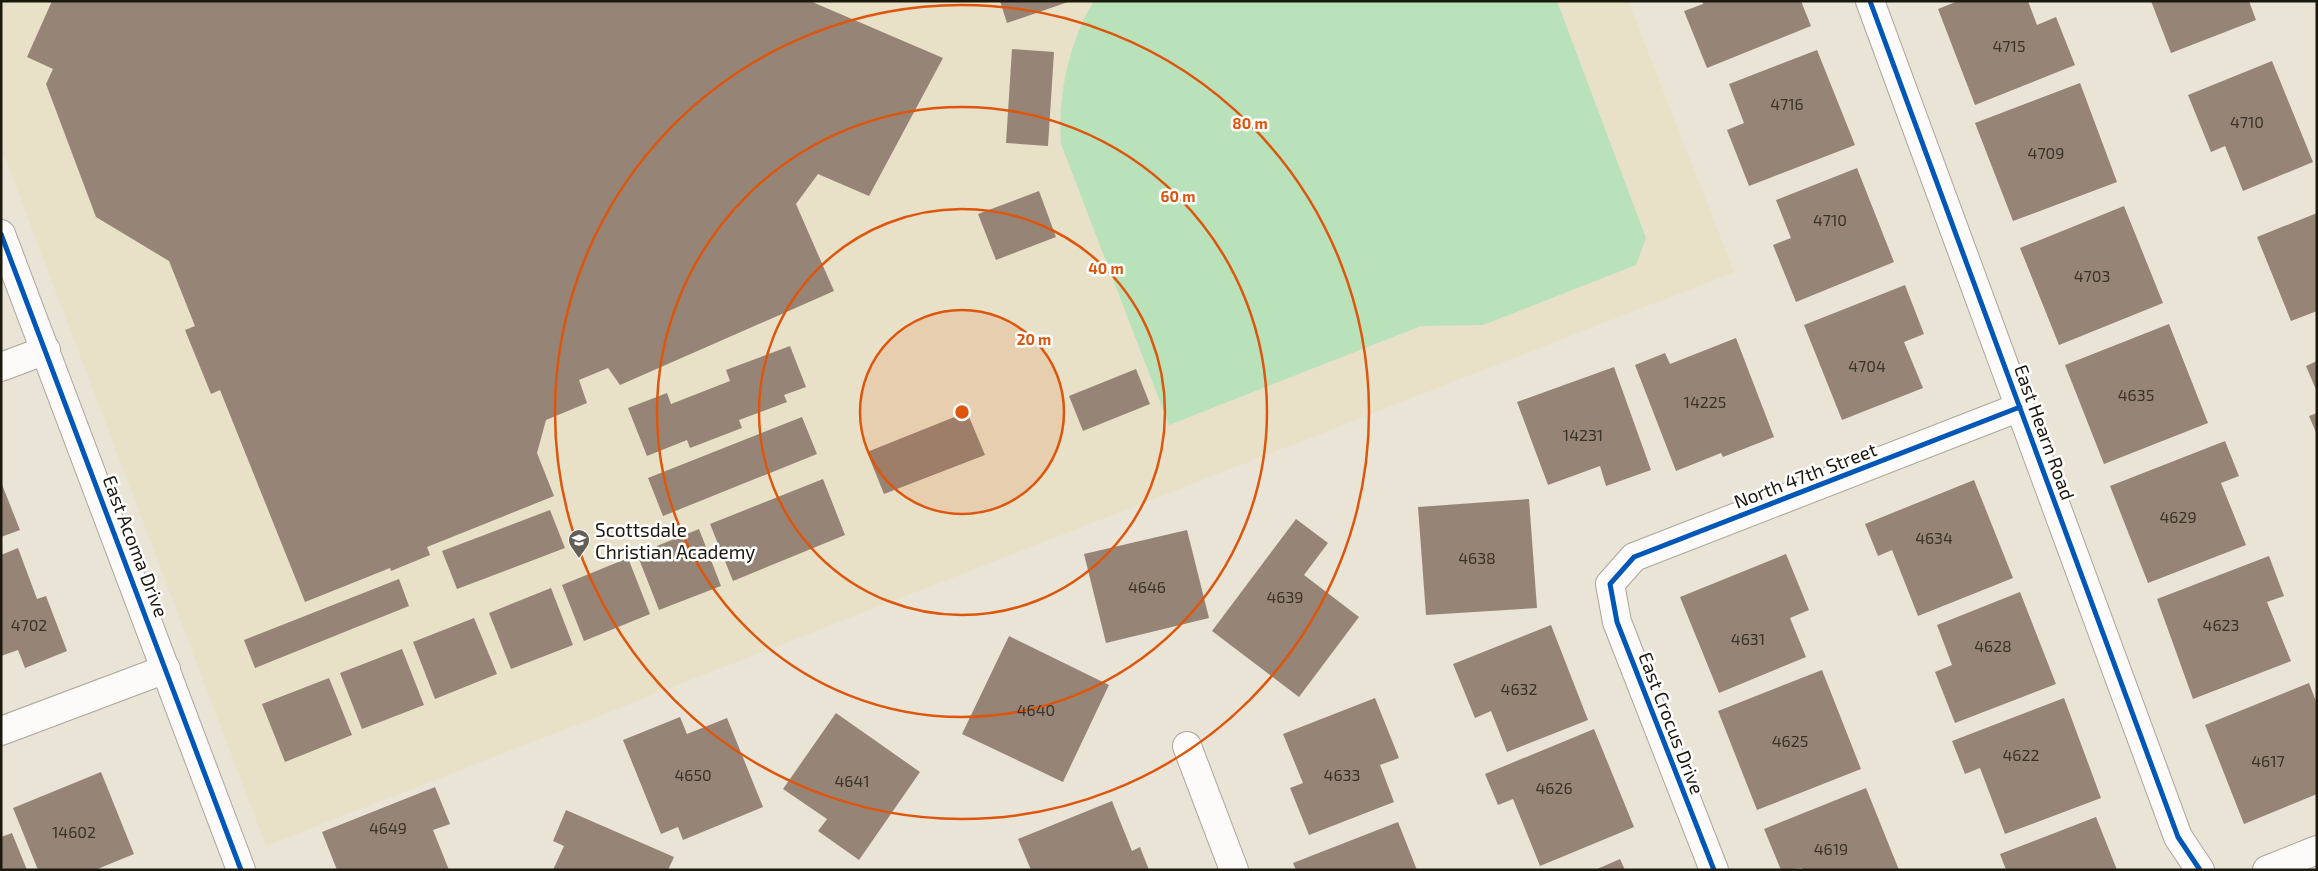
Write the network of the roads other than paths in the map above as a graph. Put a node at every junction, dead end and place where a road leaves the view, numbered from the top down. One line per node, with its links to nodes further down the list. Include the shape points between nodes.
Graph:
1 (1870, 1): 5 (street, East Hearn Road)
2 (1, 234): 3 (street, East Acoma Drive)
3 (46, 350): 4 (street); 7 (street, East Acoma Drive)
4 (1, 367)
5 (2020, 407): 6 (street, North 47th Street, via 1634,557); 14 (street, East Hearn Road, via 2178,837)
6 (1610, 584): 13 (street, East Crocus Drive, via 1617,622)
7 (166, 669): 8 (street); 11 (street, East Acoma Drive)
8 (1, 730)
9 (1187, 746): 12 (street)
10 (2317, 850): 15 (street)
11 (241, 870)
12 (1234, 870)
13 (1714, 870)
14 (2200, 870)
15 (2266, 870)

